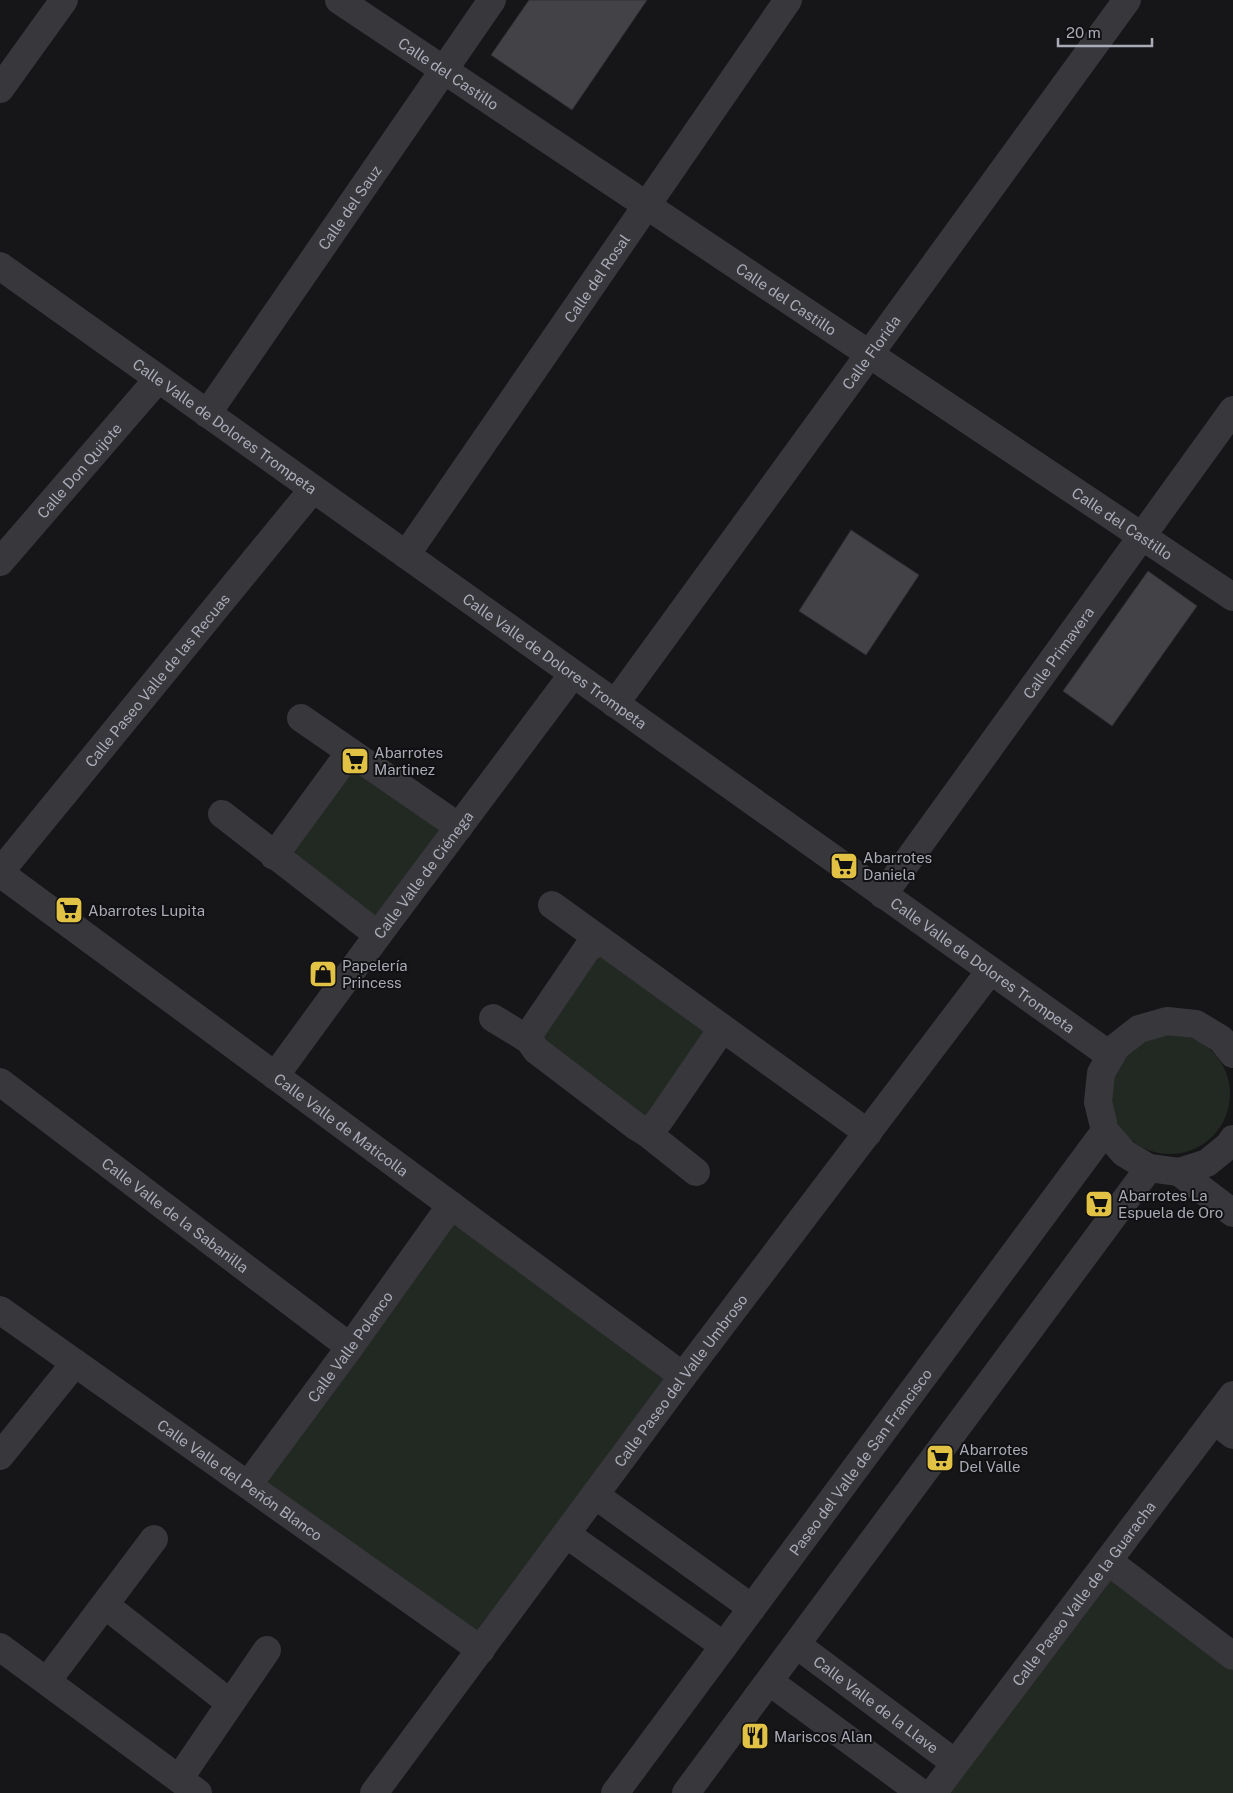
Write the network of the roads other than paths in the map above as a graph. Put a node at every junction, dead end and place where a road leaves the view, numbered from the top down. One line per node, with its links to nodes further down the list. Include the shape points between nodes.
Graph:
1 (64, 0): 7 (street)
2 (339, 0): 6 (street, Calle del Castillo)
3 (492, 0): 6 (street, Calle del Sauz)
4 (788, 0): 8 (street, Calle del Rosal)
5 (1127, 0): 10 (street, Calle Florida)
6 (444, 70): 8 (street, Calle del Castillo); 13 (street, Calle del Sauz)
7 (0, 89)
8 (646, 206): 10 (street, Calle del Castillo); 16 (street, Calle del Rosal)
9 (0, 266): 11 (street, Calle Valle de Dolores Trompeta)
10 (869, 354): 15 (street, Calle del Castillo); 20 (street, Calle Florida)
11 (158, 379): 13 (street, Calle Valle de Dolores Trompeta); 17 (street, Calle Don Quijote)
12 (1233, 410): 15 (street, Calle Primavera)
13 (207, 414): 14 (street, Calle Valle de Dolores Trompeta)
14 (313, 489): 16 (street, Calle Valle de Dolores Trompeta); 26 (street, Calle Paseo Valle de las Recuas)
15 (1142, 536): 18 (street, Calle del Castillo); 27 (street, Calle Primavera)
16 (406, 555): 19 (street, Calle Valle de Dolores Trompeta)
17 (0, 562)
18 (1233, 597)
19 (573, 674): 20 (street, Calle Valle de Dolores Trompeta); 24 (street, Calle Valle de Ciénega)
20 (615, 704): 27 (street, Calle Valle de Dolores Trompeta)
21 (301, 718): 22 (street)
22 (350, 752): 24 (street); 25 (street)
23 (222, 814): 25 (street)
24 (459, 827): 29 (street, Calle Valle de Ciénega)
25 (274, 856): 29 (street)
26 (0, 872): 37 (street, Calle Valle de Maticolla)
27 (883, 895): 31 (street, Calle Valle de Dolores Trompeta)
28 (552, 905): 30 (street)
29 (378, 935): 37 (street, Calle Valle de Ciénega)
30 (600, 940): 33 (street); 34 (street, via 587,948 532,1030)
31 (990, 971): 36 (street, Calle Valle de Dolores Trompeta); 41 (street, Calle Paseo del Valle Umbroso)
32 (493, 1018): 34 (street)
33 (722, 1029): 40 (street, via 659,1122); 41 (street)
34 (529, 1040): 40 (street, via 536,1050)
35 (1229, 1043): 36 (street, via 1196,1024 1167,1021 1139,1029 1116,1047)
36 (1111, 1056): 39 (street, via 1101,1073 1098,1102)
37 (275, 1076): 46 (street, Calle Valle de Maticolla)
38 (0, 1082): 49 (street, Calle Valle de la Sabanilla)
39 (1105, 1130): 43 (street, via 1124,1153); 61 (street, Paseo del Valle de San Francisco)
40 (647, 1133): 44 (street)
41 (868, 1133): 51 (street, Calle Paseo del Valle Umbroso)
42 (1233, 1139): 45 (street, via 1206,1163)
43 (1149, 1168): 45 (street); 62 (street)
44 (696, 1172)
45 (1178, 1172): 47 (street)
46 (452, 1205): 49 (street, Calle Valle Polanco); 51 (street, Calle Valle de Maticolla)
47 (1233, 1213)
48 (0, 1310): 50 (street, Calle Valle del Peñón Blanco)
49 (350, 1347): 55 (street, Calle Valle Polanco)
50 (75, 1362): 54 (street); 55 (street, Calle Valle del Peñón Blanco)
51 (683, 1376): 56 (street, Calle Paseo del Valle Umbroso)
52 (1233, 1394): 53 (street, Calle Paseo Valle de la Guaracha)
53 (1223, 1428): 59 (street, Calle Paseo Valle de la Guaracha)
54 (0, 1456)
55 (248, 1485): 66 (street, Calle Valle del Peñón Blanco)
56 (596, 1495): 57 (street, Calle Paseo del Valle Umbroso); 61 (street)
57 (566, 1534): 63 (street); 66 (street, Calle Paseo del Valle Umbroso)
58 (154, 1539): 60 (street)
59 (1108, 1561): 67 (street); 71 (street, Calle Paseo Valle de la Guaracha)
60 (105, 1604): 68 (street); 70 (street)
61 (752, 1608): 63 (street, Paseo del Valle de San Francisco)
62 (797, 1645): 69 (street); 71 (street, Calle Valle de la Llave)
63 (724, 1646): 74 (street, Paseo del Valle de San Francisco)
64 (0, 1647): 68 (street)
65 (267, 1650): 70 (street)
66 (481, 1650): 73 (street, Calle Paseo del Valle Umbroso)
67 (1233, 1656)
68 (47, 1681): 72 (street)
69 (770, 1682): 75 (street); 76 (street)
70 (230, 1703): 72 (street)
71 (956, 1763): 77 (street, Calle Paseo Valle de la Guaracha)
72 (188, 1786)
73 (374, 1793)
74 (615, 1793)
75 (686, 1793)
76 (921, 1793)
77 (933, 1793)

